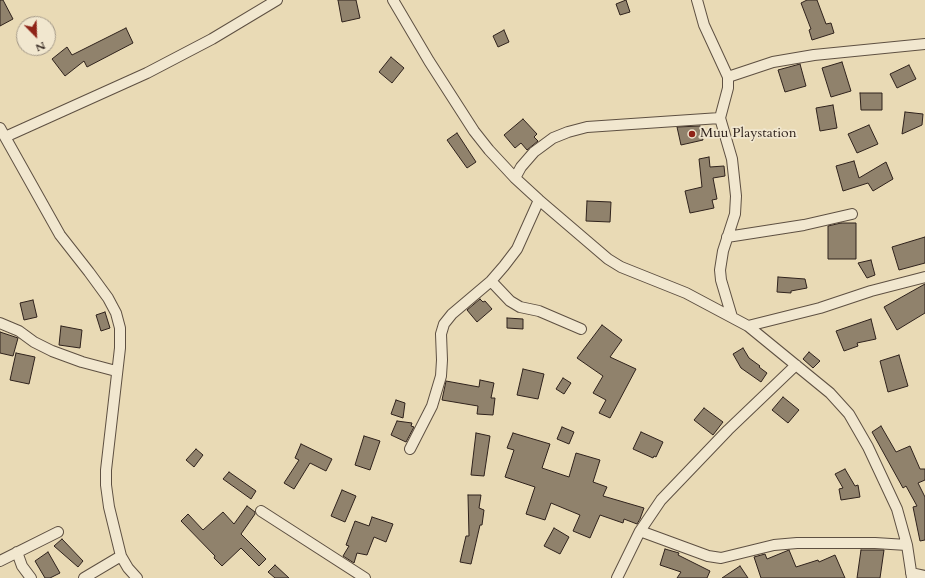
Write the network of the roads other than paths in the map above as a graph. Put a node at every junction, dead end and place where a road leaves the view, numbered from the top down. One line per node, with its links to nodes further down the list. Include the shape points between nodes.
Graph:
1 (276, 0): 7 (street, via 212,39 148,73)
2 (393, 0): 8 (street, via 428,61 470,125)
3 (697, 0): 5 (street, via 704,25)
4 (925, 44): 5 (street, via 814,54 773,62)
5 (728, 77): 6 (street, via 728,88)
6 (720, 118): 8 (street, via 587,127 568,132 553,138 534,152); 11 (street, via 732,159 736,196 735,214)
7 (2, 133): 19 (street, via 60,235 116,313 120,328 120,348)
8 (515, 178): 9 (street)
9 (538, 200): 13 (street, via 517,249); 14 (street, via 621,267 686,293)
10 (852, 214): 11 (street, via 804,225)
11 (727, 237): 14 (street, via 720,270)
12 (925, 277): 16 (street)
13 (491, 280): 17 (street, via 520,307 539,311); 20 (street, via 444,324 441,334 442,376 432,406)
14 (732, 317): 16 (street)
15 (0, 323): 19 (street, via 52,351)
16 (748, 326): 18 (street)
17 (580, 329)
18 (796, 366): 22 (street, via 728,430 661,500); 24 (street, via 830,393 848,414 868,447 897,509)
19 (116, 371): 26 (street, via 106,485)
20 (410, 449)
21 (261, 511): 33 (street)
22 (640, 530): 24 (street, via 708,556 721,558 774,545 797,543); 34 (street)
23 (58, 532): 25 (street)
24 (907, 545): 28 (street)
25 (16, 552): 27 (street); 30 (street)
26 (121, 556): 31 (street); 32 (street)
27 (0, 561)
28 (911, 575): 29 (street)
29 (925, 576)
30 (31, 578)
31 (84, 578)
32 (137, 578)
33 (365, 578)
34 (617, 578)

